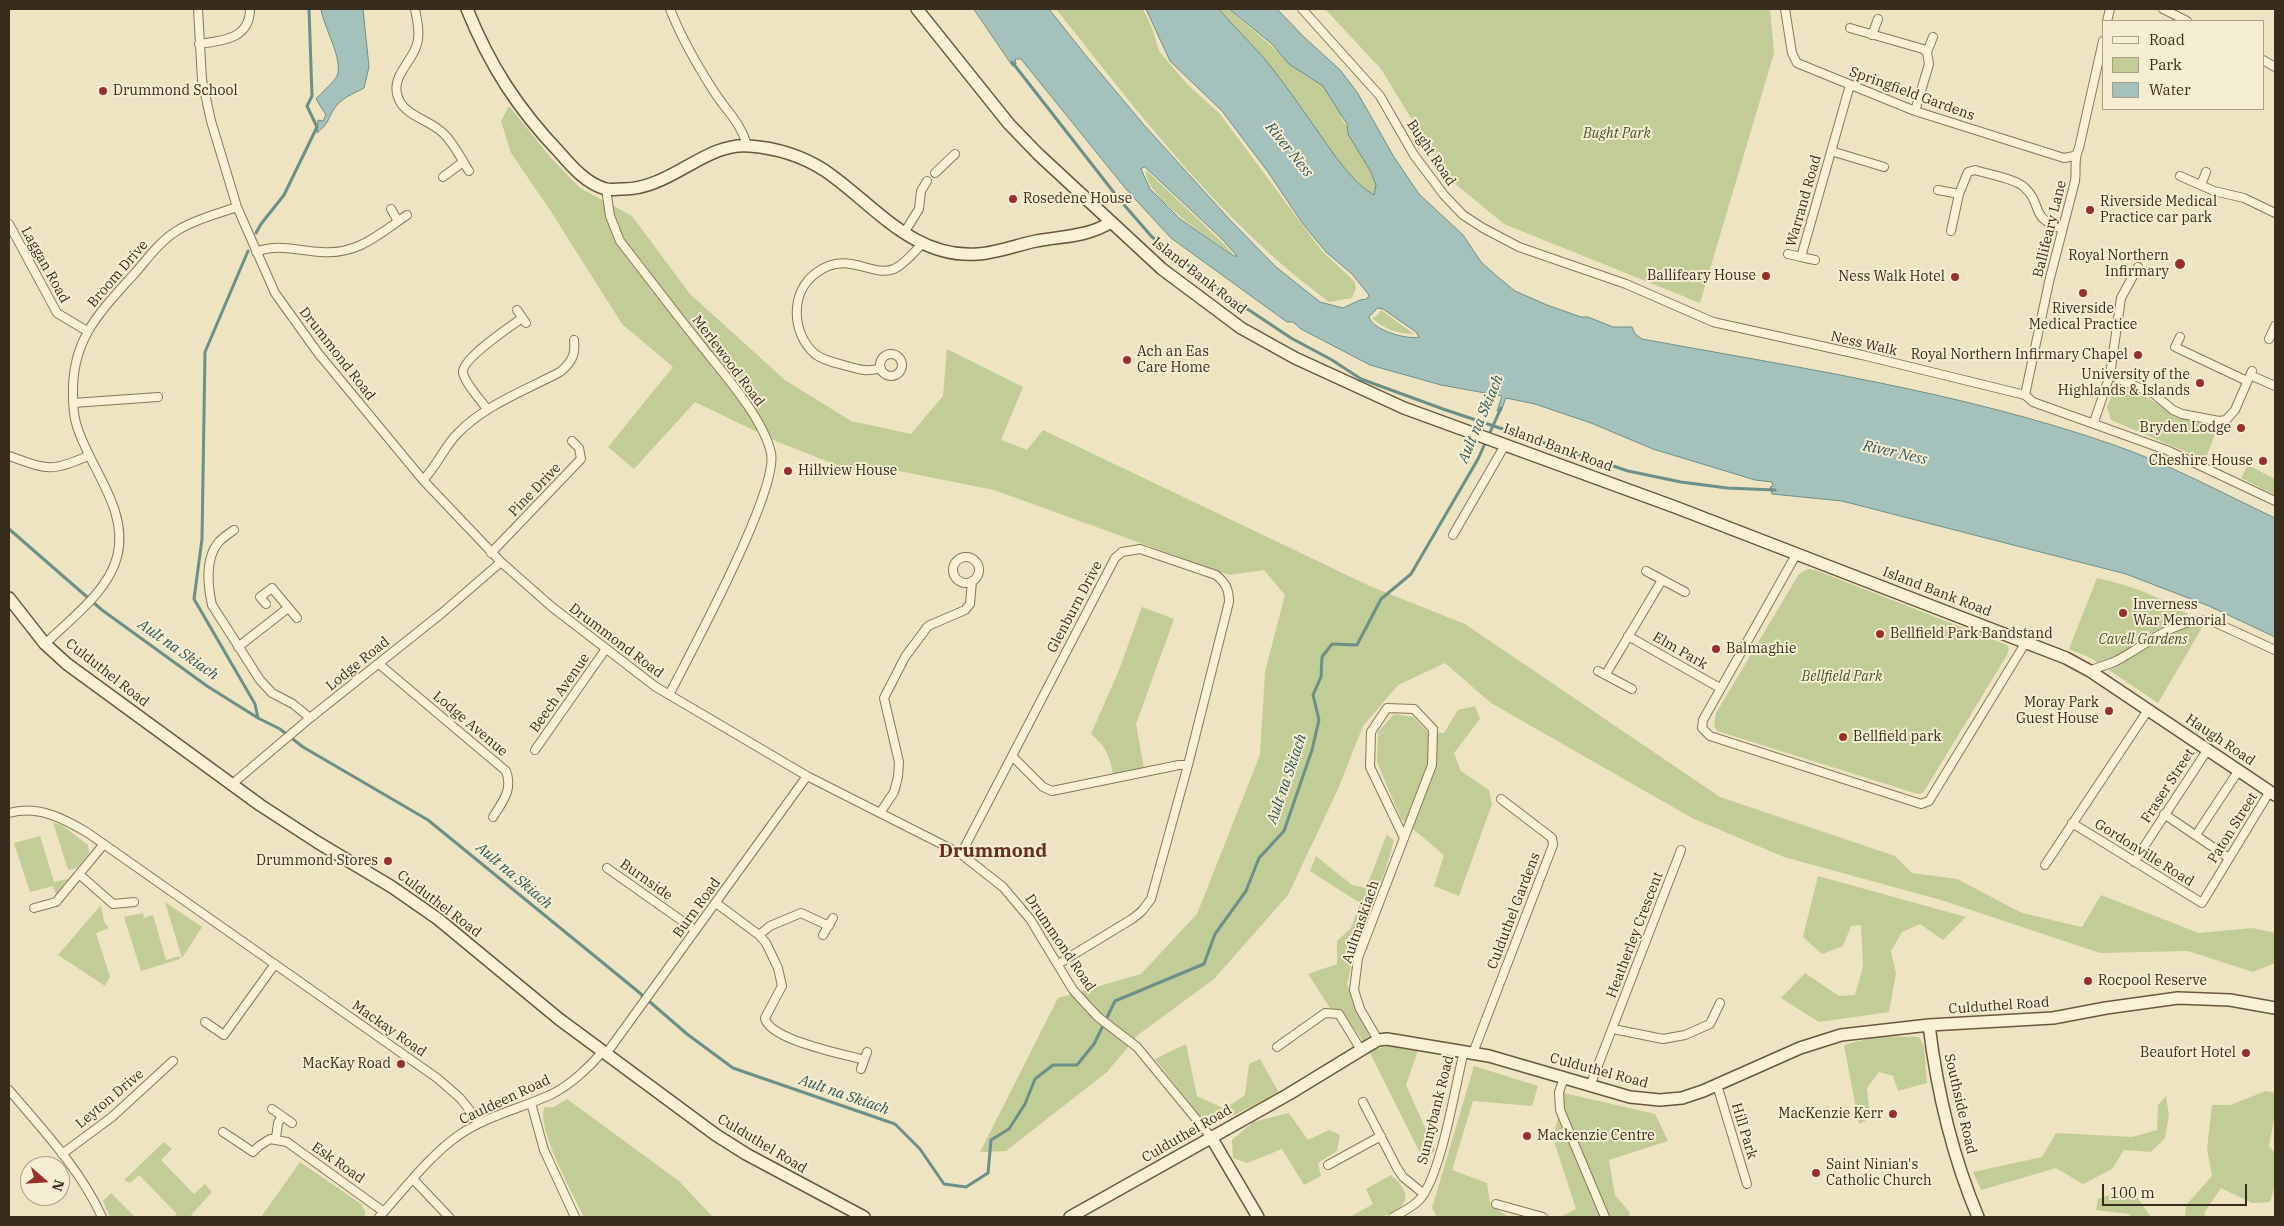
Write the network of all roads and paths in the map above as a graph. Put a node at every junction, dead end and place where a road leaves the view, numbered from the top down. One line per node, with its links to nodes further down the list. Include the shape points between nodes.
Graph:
1 (198, 9): 15 (street, Drummond Road)
2 (250, 9): 15 (street, via 250,17 239,35 229,40)
3 (414, 9): 26 (street, via 417,45 397,80 398,97 408,111 444,133)
4 (468, 9): 35 (main road, via 491,60 521,109 576,170)
5 (670, 9): 22 (street, via 714,92 738,122)
6 (917, 9): 43 (main road, Island Bank Road, via 1009,124)
7 (1302, 9): 55 (street, Bught Road, via 1380,96 1430,178 1463,215 1518,247 1626,284)
8 (1785, 9): 20 (street, Springfield Gardens, via 1792,53 1798,63)
9 (2163, 9): 11 (street)
10 (1878, 19): 13 (street)
11 (2185, 20)
12 (1850, 28): 13 (street)
13 (1872, 35): 17 (street)
14 (1934, 36): 17 (street)
15 (199, 44): 38 (street, Drummond Road, via 202,80 211,121)
16 (2102, 45): 25 (street, Ballifeary Lane, via 2079,148)
17 (1927, 52): 21 (street, via 1929,64)
18 (2264, 61): 19 (street)
19 (2275, 67)
20 (1850, 85): 21 (street, Springfield Gardens); 23 (street, Warrand Road)
21 (1915, 110): 25 (street, Springfield Gardens, via 2064,158)
22 (747, 145): 35 (main road, via 720,150 658,183 635,189); 47 (main road, via 777,150 822,169)
23 (1831, 151): 27 (street, Warrand Road); 51 (street, Warrand Road)
24 (955, 154): 30 (street)
25 (2074, 156): 45 (street, Ballifeary Lane, via 2076,172)
26 (464, 162): 28 (street); 31 (street)
27 (1884, 167)
28 (469, 171)
29 (2206, 172): 34 (street)
30 (936, 173)
31 (444, 176)
32 (2180, 176): 34 (street)
33 (927, 180): 47 (street, via 920,191 919,209)
34 (2200, 185): 40 (street, via 2244,198)
35 (606, 189): 101 (street, Merlewood Road, via 610,216 620,241 734,386 771,454 764,496 708,620)
36 (1938, 190): 37 (street)
37 (1958, 194): 45 (street, via 1968,172 1975,170 2022,185 2042,219); 46 (street)
38 (238, 207): 49 (street, Drummond Road); 57 (street, Broom Drive, via 190,223 168,237 97,316)
39 (391, 209): 42 (street)
40 (2275, 213)
41 (407, 215): 42 (street)
42 (398, 221): 49 (street, via 366,244 352,249 320,252 280,247)
43 (1111, 222): 48 (main road, via 1093,232 979,254 943,250); 71 (main road, Island Bank Road, via 1162,268 1241,328 1295,358 1404,408)
44 (9, 224): 57 (street, Laggan Road, via 57,313)
45 (2062, 229): 65 (street, Ballifeary Lane)
46 (1951, 231)
47 (904, 233): 48 (main road)
48 (923, 243): 61 (street, via 893,269 880,270 850,263 825,268 805,286 798,301 799,330 803,340 816,354 825,360 864,371)
49 (256, 252): 74 (street, Drummond Road, via 275,293 295,323)
50 (1788, 254): 51 (street, Warrand Road)
51 (1801, 257): 52 (street, Warrand Road)
52 (1815, 260)
53 (2138, 267): 62 (street, via 2121,298)
54 (517, 310): 68 (street, via 524,321 474,355 464,368 468,383)
55 (1713, 322): 65 (street, Ness Walk)
56 (2275, 326): 59 (street)
57 (88, 331): 67 (street, Broom Drive, via 74,367)
58 (2180, 338): 63 (street, via 2175,347)
59 (2269, 339)
60 (574, 340): 68 (street, via 573,358 560,372)
61 (881, 368)
62 (2110, 375): 63 (street, via 2154,394 2182,414 2220,421 2226,420 2235,410); 69 (street)
63 (2250, 376): 64 (street)
64 (2275, 386)
65 (2025, 395): 69 (street, Ness Walk, via 2033,402)
66 (158, 397): 67 (street)
67 (73, 403): 73 (street, Broom Drive, via 75,420)
68 (487, 409): 74 (street, via 457,434)
69 (2094, 422): 75 (street, Ness Walk, via 2168,451)
70 (572, 441): 78 (street, Pine Drive, via 581,453 581,459)
71 (1505, 445): 77 (street); 79 (main road, Island Bank Road)
72 (9, 456): 73 (street, via 53,468)
73 (88, 456): 91 (street, Broom Drive, via 117,517 120,536 117,557 95,594)
74 (423, 480): 78 (street, Drummond Road)
75 (2275, 501)
76 (234, 530): 92 (street, via 214,549 209,591 212,605)
77 (1453, 535)
78 (491, 553): 80 (street, Drummond Road)
79 (1797, 554): 90 (main road, Island Bank Road); 99 (street)
80 (501, 562): 93 (street, Drummond Road); 95 (street, Lodge Road)
81 (1646, 571): 82 (street)
82 (1662, 580): 84 (street); 89 (street)
83 (972, 581): 115 (street, via 970,604 965,610 928,626 905,657 884,698 898,762 898,777 894,792)
84 (1686, 592)
85 (9, 598): 91 (main road, Culduthel Road)
86 (266, 604): 87 (street, via 260,598 272,588)
87 (288, 608): 88 (street); 92 (street)
88 (297, 618)
89 (1628, 636): 98 (street); 99 (street, Elm Park)
90 (2026, 642): 97 (main road, Island Bank Road); 99 (street, via 1929,801 1921,804 1710,736 1702,728 1703,720)
91 (46, 644): 110 (main road, Culduthel Road, via 68,664)
92 (238, 647): 103 (street, via 268,689)
93 (605, 650): 101 (street, Drummond Road); 105 (street, Beech Avenue)
94 (2275, 650): 97 (street, via 2212,621 2202,620 2181,625)
95 (379, 664): 103 (street, Lodge Road); 113 (street, Lodge Avenue, via 506,771 510,781 509,792 495,814)
96 (1598, 671): 98 (street)
97 (2090, 671): 102 (main road, Island Bank Road)
98 (1606, 674): 100 (street)
99 (1720, 688)
100 (1632, 689)
101 (669, 695): 109 (street, Drummond Road)
102 (2148, 710): 104 (main road, Haugh Road); 117 (street, Gordonville Road)
103 (310, 718): 110 (street, Lodge Road)
104 (2208, 749): 108 (main road, Haugh Road); 116 (street, Fraser Street)
105 (536, 750)
106 (1012, 756): 107 (street, via 1043,787 1052,791 1178,765); 107 (street, Glenburn Drive, via 1116,558 1122,552 1140,549 1216,575 1229,592); 122 (street, Glenburn Drive)
107 (1188, 766): 138 (street, Glenburn Drive, via 1150,898 1142,911)
108 (2239, 770): 111 (main road, Haugh Road); 118 (street)
109 (807, 776): 115 (street, Drummond Road); 129 (street, Burn Road)
110 (232, 785): 147 (main road, Culduthel Road, via 317,842 392,886 438,919)
111 (2273, 793): 123 (street, Paton Street)
112 (1501, 799): 149 (street, Culduthel Gardens, via 1552,838 1553,845)
113 (489, 805)
114 (9, 813): 120 (street, Mackay Road, via 23,809 48,813 66,820)
115 (880, 813): 122 (street, Drummond Road)
116 (2164, 814): 118 (street); 124 (street, Fraser Street)
117 (2072, 823): 124 (street, Gordonville Road); 125 (street, Gordonville Road)
118 (2196, 835): 123 (street)
119 (1404, 838): 119 (street, Aultnaskiach, via 1370,767 1371,732 1387,708 1414,709 1433,729 1432,765); 144 (street, Aultnaskiach, via 1358,958 1354,990 1360,1009)
120 (104, 844): 127 (street); 137 (street, Mackay Road)
121 (1681, 850): 143 (street, Heatherley Crescent)
122 (961, 854): 138 (street, Drummond Road, via 1018,902)
123 (2229, 858): 130 (street, Paton Street)
124 (2134, 862): 130 (street, Gordonville Road)
125 (2045, 865)
126 (607, 868): 134 (street, Burnside)
127 (79, 874): 128 (street, via 113,904); 131 (street, via 56,902)
128 (134, 902)
129 (716, 903): 134 (street, Burn Road); 135 (street)
130 (2202, 903)
131 (34, 908)
132 (833, 918): 133 (street)
133 (829, 926): 135 (street, via 801,913 770,926); 136 (street)
134 (695, 930): 147 (street, Burn Road)
135 (759, 935): 150 (street, via 771,952 782,980 766,1018 769,1026 788,1038)
136 (823, 935)
137 (275, 964): 141 (street, via 224,1035); 162 (street, Mackay Road, via 444,1083)
138 (1058, 964): 164 (street, Drummond Road, via 1073,990 1098,1017 1137,1047)
139 (1720, 1003): 143 (street, via 1710,1024 1685,1035 1663,1039)
140 (2275, 1008): 142 (main road, Culduthel Road, via 2230,1000 2178,998 2053,1018)
141 (205, 1022)
142 (1930, 1025): 154 (main road, Culduthel Road, via 1841,1034 1800,1048); 183 (main road, Southside Road, via 1934,1068 1950,1140)
143 (1612, 1029): 155 (street, Heatherley Crescent)
144 (1378, 1040): 146 (main road, Culduthel Road); 149 (main road, Culduthel Road, via 1399,1040)
145 (1277, 1047): 146 (street, via 1325,1013 1339,1014)
146 (1361, 1050): 164 (main road, Culduthel Road)
147 (604, 1052): 158 (street, Cauldeen Road, via 569,1083); 177 (main road, Culduthel Road, via 683,1112 746,1154)
148 (867, 1052): 150 (street)
149 (1468, 1052): 153 (main road, Culduthel Road); 171 (street, Sunnybank Road, via 1431,1181)
150 (864, 1060): 152 (street)
151 (173, 1061): 167 (street, Leyton Drive, via 112,1117)
152 (862, 1069)
153 (1564, 1078): 155 (main road, Culduthel Road); 182 (street, via 1560,1110)
154 (1717, 1085): 155 (main road, Culduthel Road, via 1682,1098 1660,1100 1630,1097); 170 (street, Hill Park)
155 (1590, 1086)
156 (9, 1090): 167 (street)
157 (1363, 1102): 165 (street)
158 (531, 1103): 162 (street, Cauldeen Road); 176 (street, via 544,1150)
159 (272, 1109): 160 (street)
160 (282, 1116): 161 (street); 166 (street)
161 (292, 1123)
162 (480, 1123): 169 (street, Cauldeen Road, via 459,1135)
163 (223, 1132): 166 (street, via 253,1152 264,1142)
164 (1211, 1136): 178 (main road, Culduthel Road); 179 (main road)
165 (1381, 1136): 168 (street); 171 (street, via 1400,1173)
166 (276, 1138): 173 (street, Esk Road, via 286,1142)
167 (62, 1154): 174 (street, via 88,1190)
168 (1328, 1165)
169 (413, 1179): 173 (street, Cauldeen Road); 175 (street)
170 (1746, 1184)
171 (1424, 1194): 180 (street, Sunnybank Road)
172 (1496, 1204): 181 (street)
173 (381, 1214)
174 (102, 1217)
175 (449, 1217)
176 (575, 1217)
177 (864, 1217)
178 (1070, 1217)
179 (1258, 1217)
180 (1393, 1217)
181 (1543, 1217)
182 (1605, 1217)
183 (1978, 1217)

